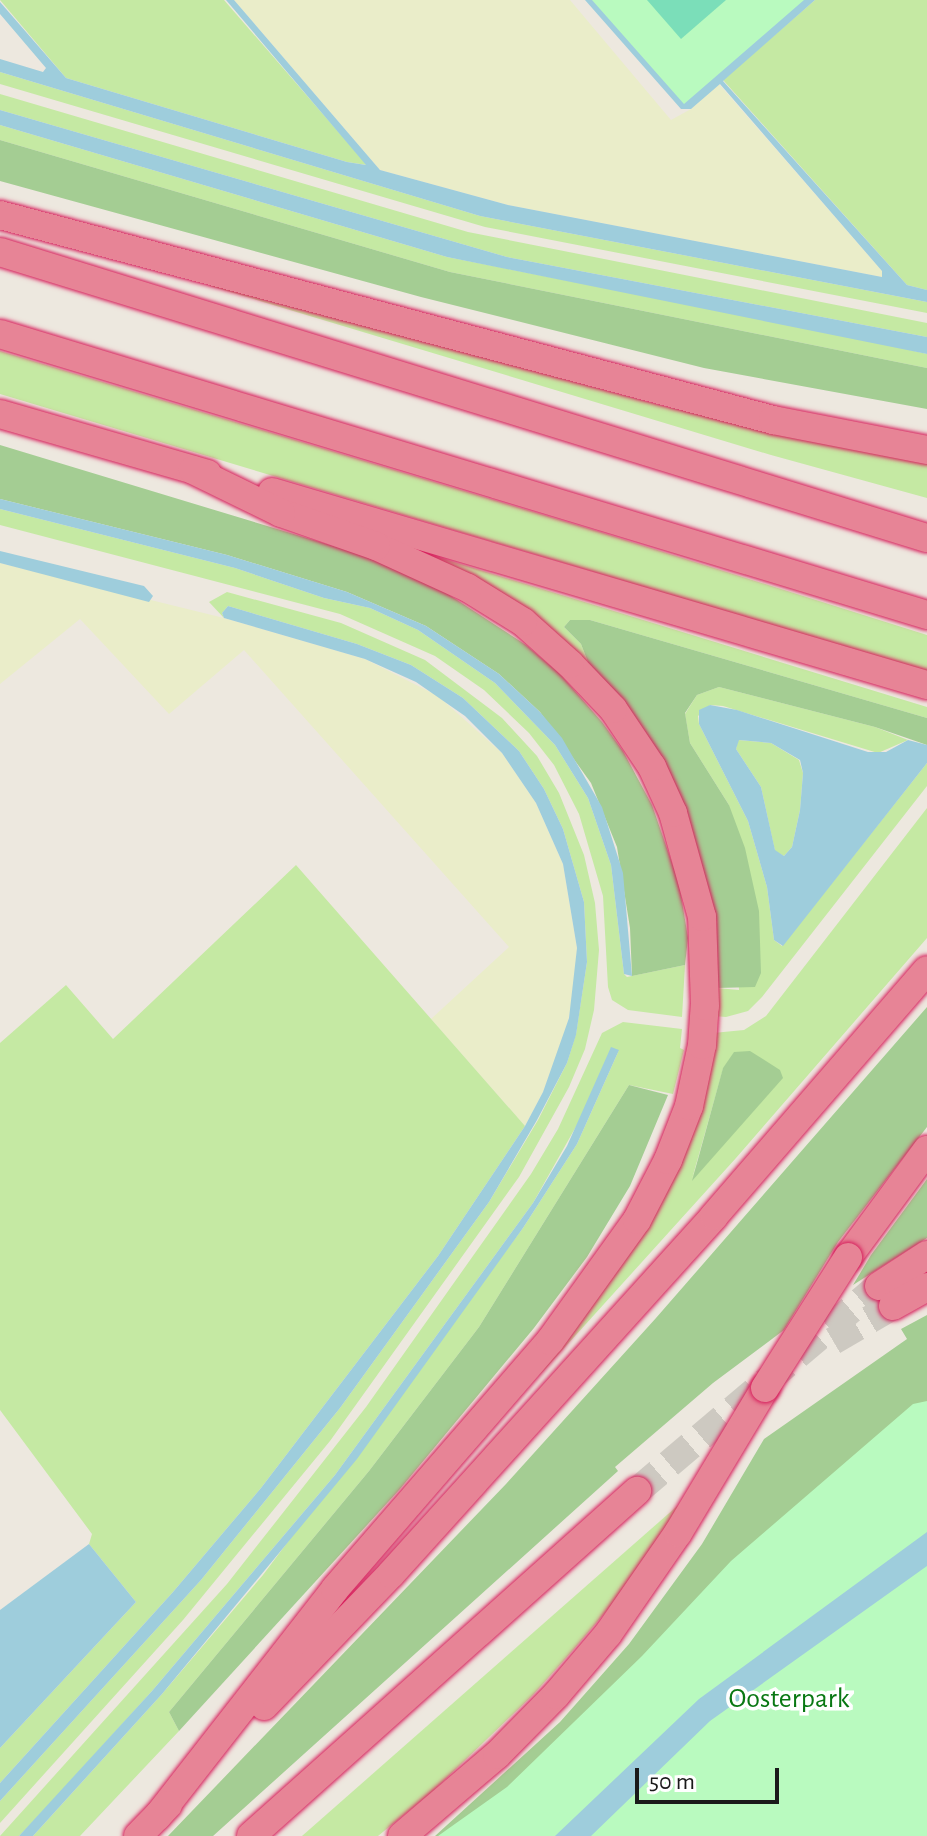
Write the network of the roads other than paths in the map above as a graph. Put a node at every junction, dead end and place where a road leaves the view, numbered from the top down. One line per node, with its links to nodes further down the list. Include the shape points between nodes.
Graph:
1 (0, 215): 5 (highway, via 773,420)
2 (0, 252): 7 (highway)
3 (0, 334): 8 (highway)
4 (0, 414): 6 (highway)
5 (927, 450)
6 (193, 470): 9 (highway); 15 (highway, via 281,513 376,546 468,588 523,622 613,709 652,767 673,813 702,917 705,1006 689,1106 637,1220 550,1341 335,1589)
7 (927, 538)
8 (927, 615)
9 (927, 685)
10 (927, 970): 15 (highway, via 391,1574)
11 (927, 1150): 17 (highway, bridge, via 848,1257 678,1533 608,1634 497,1755)
12 (927, 1255): 13 (highway, via 886,1296)
13 (927, 1287)
14 (637, 1491): 16 (highway)
15 (147, 1827)
16 (251, 1836)
17 (402, 1836)

